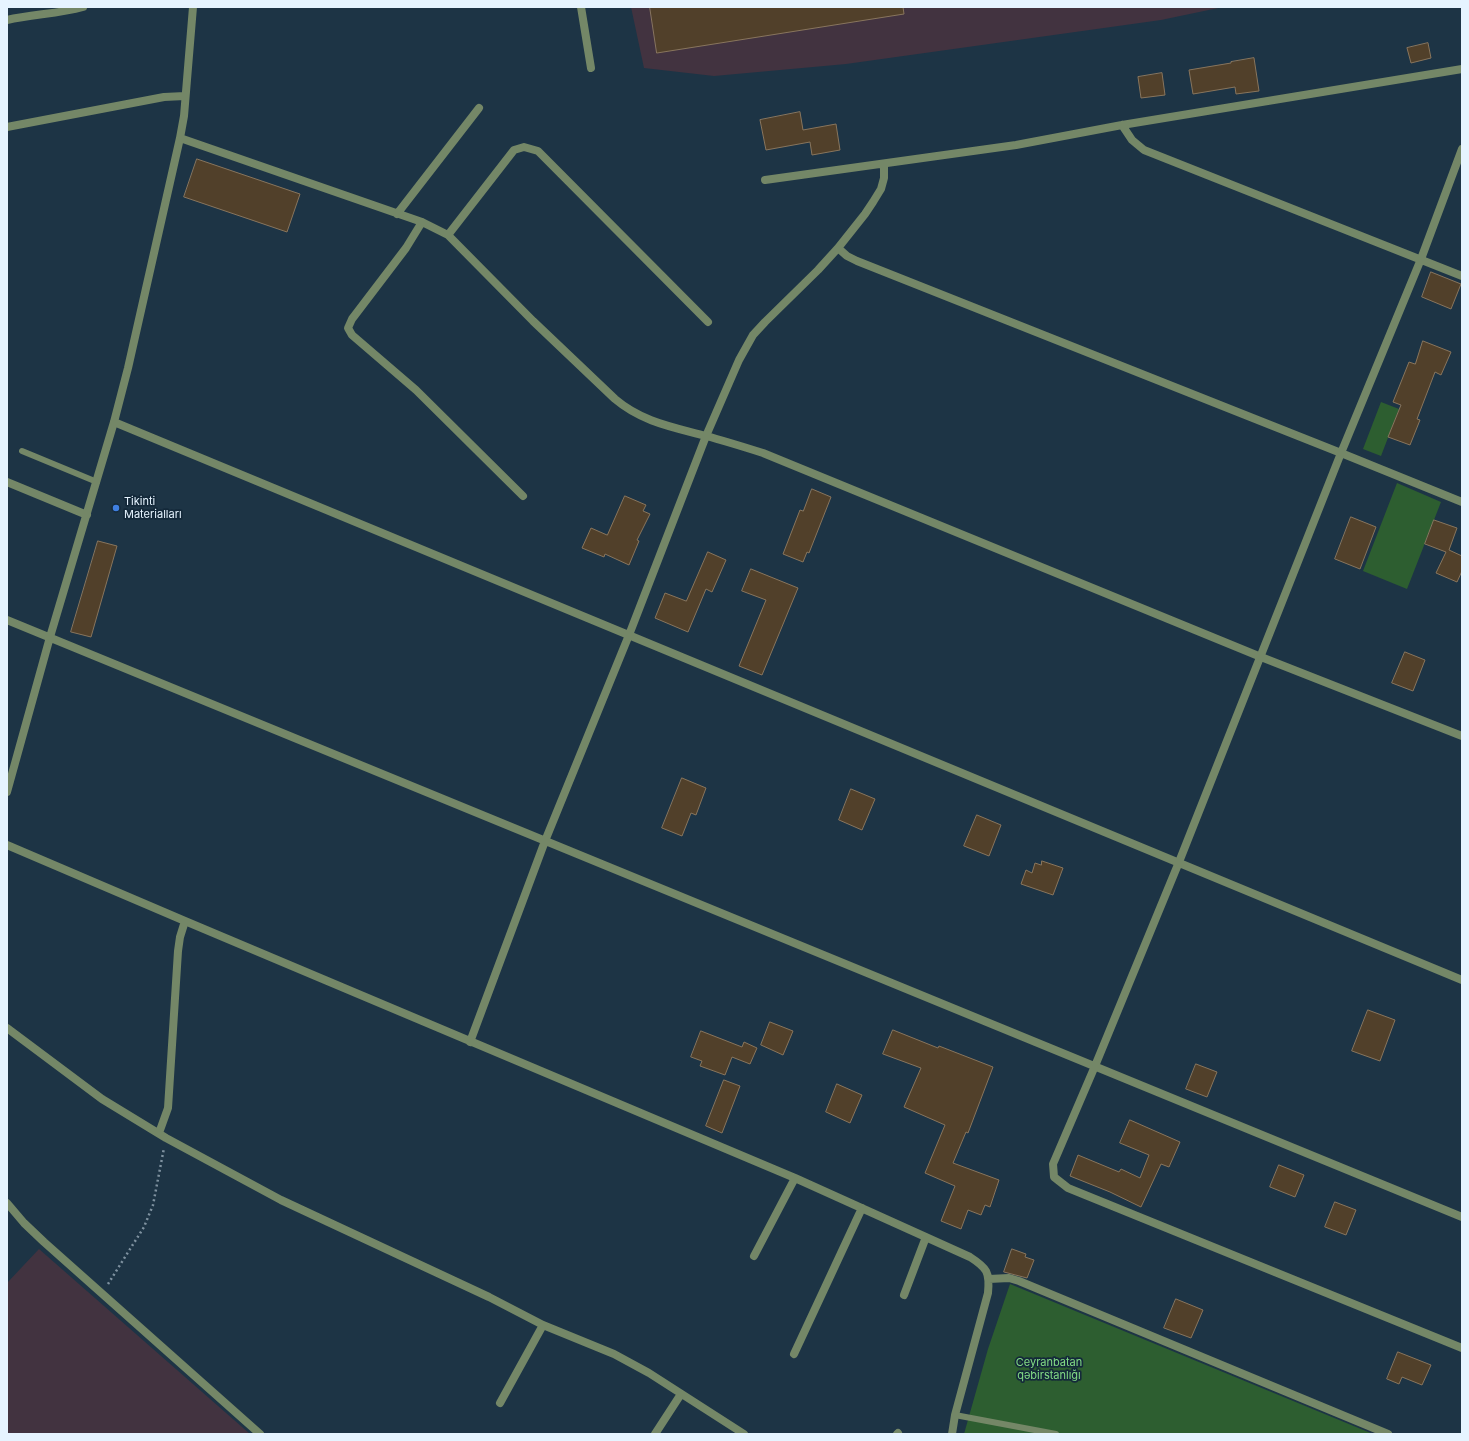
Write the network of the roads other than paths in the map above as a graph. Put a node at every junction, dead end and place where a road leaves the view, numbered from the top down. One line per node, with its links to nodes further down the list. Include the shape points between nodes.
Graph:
1 (83, 7): 4 (street)
2 (193, 7): 7 (street)
3 (581, 7): 5 (street)
4 (7, 20)
5 (591, 68)
6 (1462, 69): 9 (street)
7 (185, 96): 10 (street, via 164,97); 11 (street)
8 (479, 108): 15 (street)
9 (1122, 125): 13 (street, via 1016,145); 19 (street, via 1132,140 1144,150)
10 (7, 127)
11 (180, 138): 15 (street); 22 (street)
12 (1462, 149): 19 (street)
13 (884, 164): 14 (street); 18 (street, via 881,189)
14 (765, 180)
15 (397, 214): 16 (street)
16 (422, 222): 17 (street); 28 (street, via 348,328 352,335 416,390)
17 (448, 235): 21 (street, via 514,150 524,147 538,151); 23 (street, via 533,321 628,410 669,427)
18 (838, 248): 23 (street, via 753,335 739,360); 25 (street, via 857,262)
19 (1421, 259): 20 (street); 25 (street)
20 (1462, 276)
21 (708, 322)
22 (114, 422): 27 (street); 32 (street)
23 (706, 436): 32 (street); 34 (street, via 763,453)
24 (22, 451): 27 (lane)
25 (1341, 453): 29 (street); 34 (street)
26 (7, 482): 30 (street)
27 (96, 482): 30 (street)
28 (523, 496)
29 (1462, 502)
30 (87, 515): 33 (street)
31 (7, 620): 33 (street)
32 (629, 635): 37 (street); 39 (street)
33 (50, 637): 36 (street); 37 (street)
34 (1261, 657): 35 (street); 39 (street)
35 (1462, 736)
36 (8, 787)
37 (545, 841): 43 (street); 44 (street)
38 (7, 845): 40 (street)
39 (1179, 862): 41 (street); 44 (street)
40 (185, 921): 43 (street); 45 (street, via 178,951 168,1108)
41 (1462, 980)
42 (7, 1028): 45 (street, via 102,1099)
43 (470, 1042): 46 (street)
44 (1095, 1066): 49 (street); 55 (street, via 1053,1164 1054,1177 1068,1188)
45 (162, 1135): 54 (street, via 281,1200 489,1297)
46 (795, 1178): 48 (street); 51 (street)
47 (7, 1202): 60 (street, via 44,1242)
48 (862, 1208): 50 (street); 56 (street)
49 (1462, 1217)
50 (926, 1237): 52 (street, via 970,1257 980,1264); 53 (street)
51 (754, 1256)
52 (990, 1280): 59 (street); 65 (street, via 1009,1278 1019,1281)
53 (904, 1295)
54 (543, 1325): 57 (street, via 614,1354); 58 (street)
55 (1462, 1348)
56 (794, 1354)
57 (681, 1394): 61 (street); 62 (street)
58 (500, 1403)
59 (955, 1415): 63 (street); 64 (lane)
60 (260, 1434)
61 (655, 1434)
62 (744, 1434)
63 (952, 1434)
64 (1056, 1434)
65 (1388, 1434)

